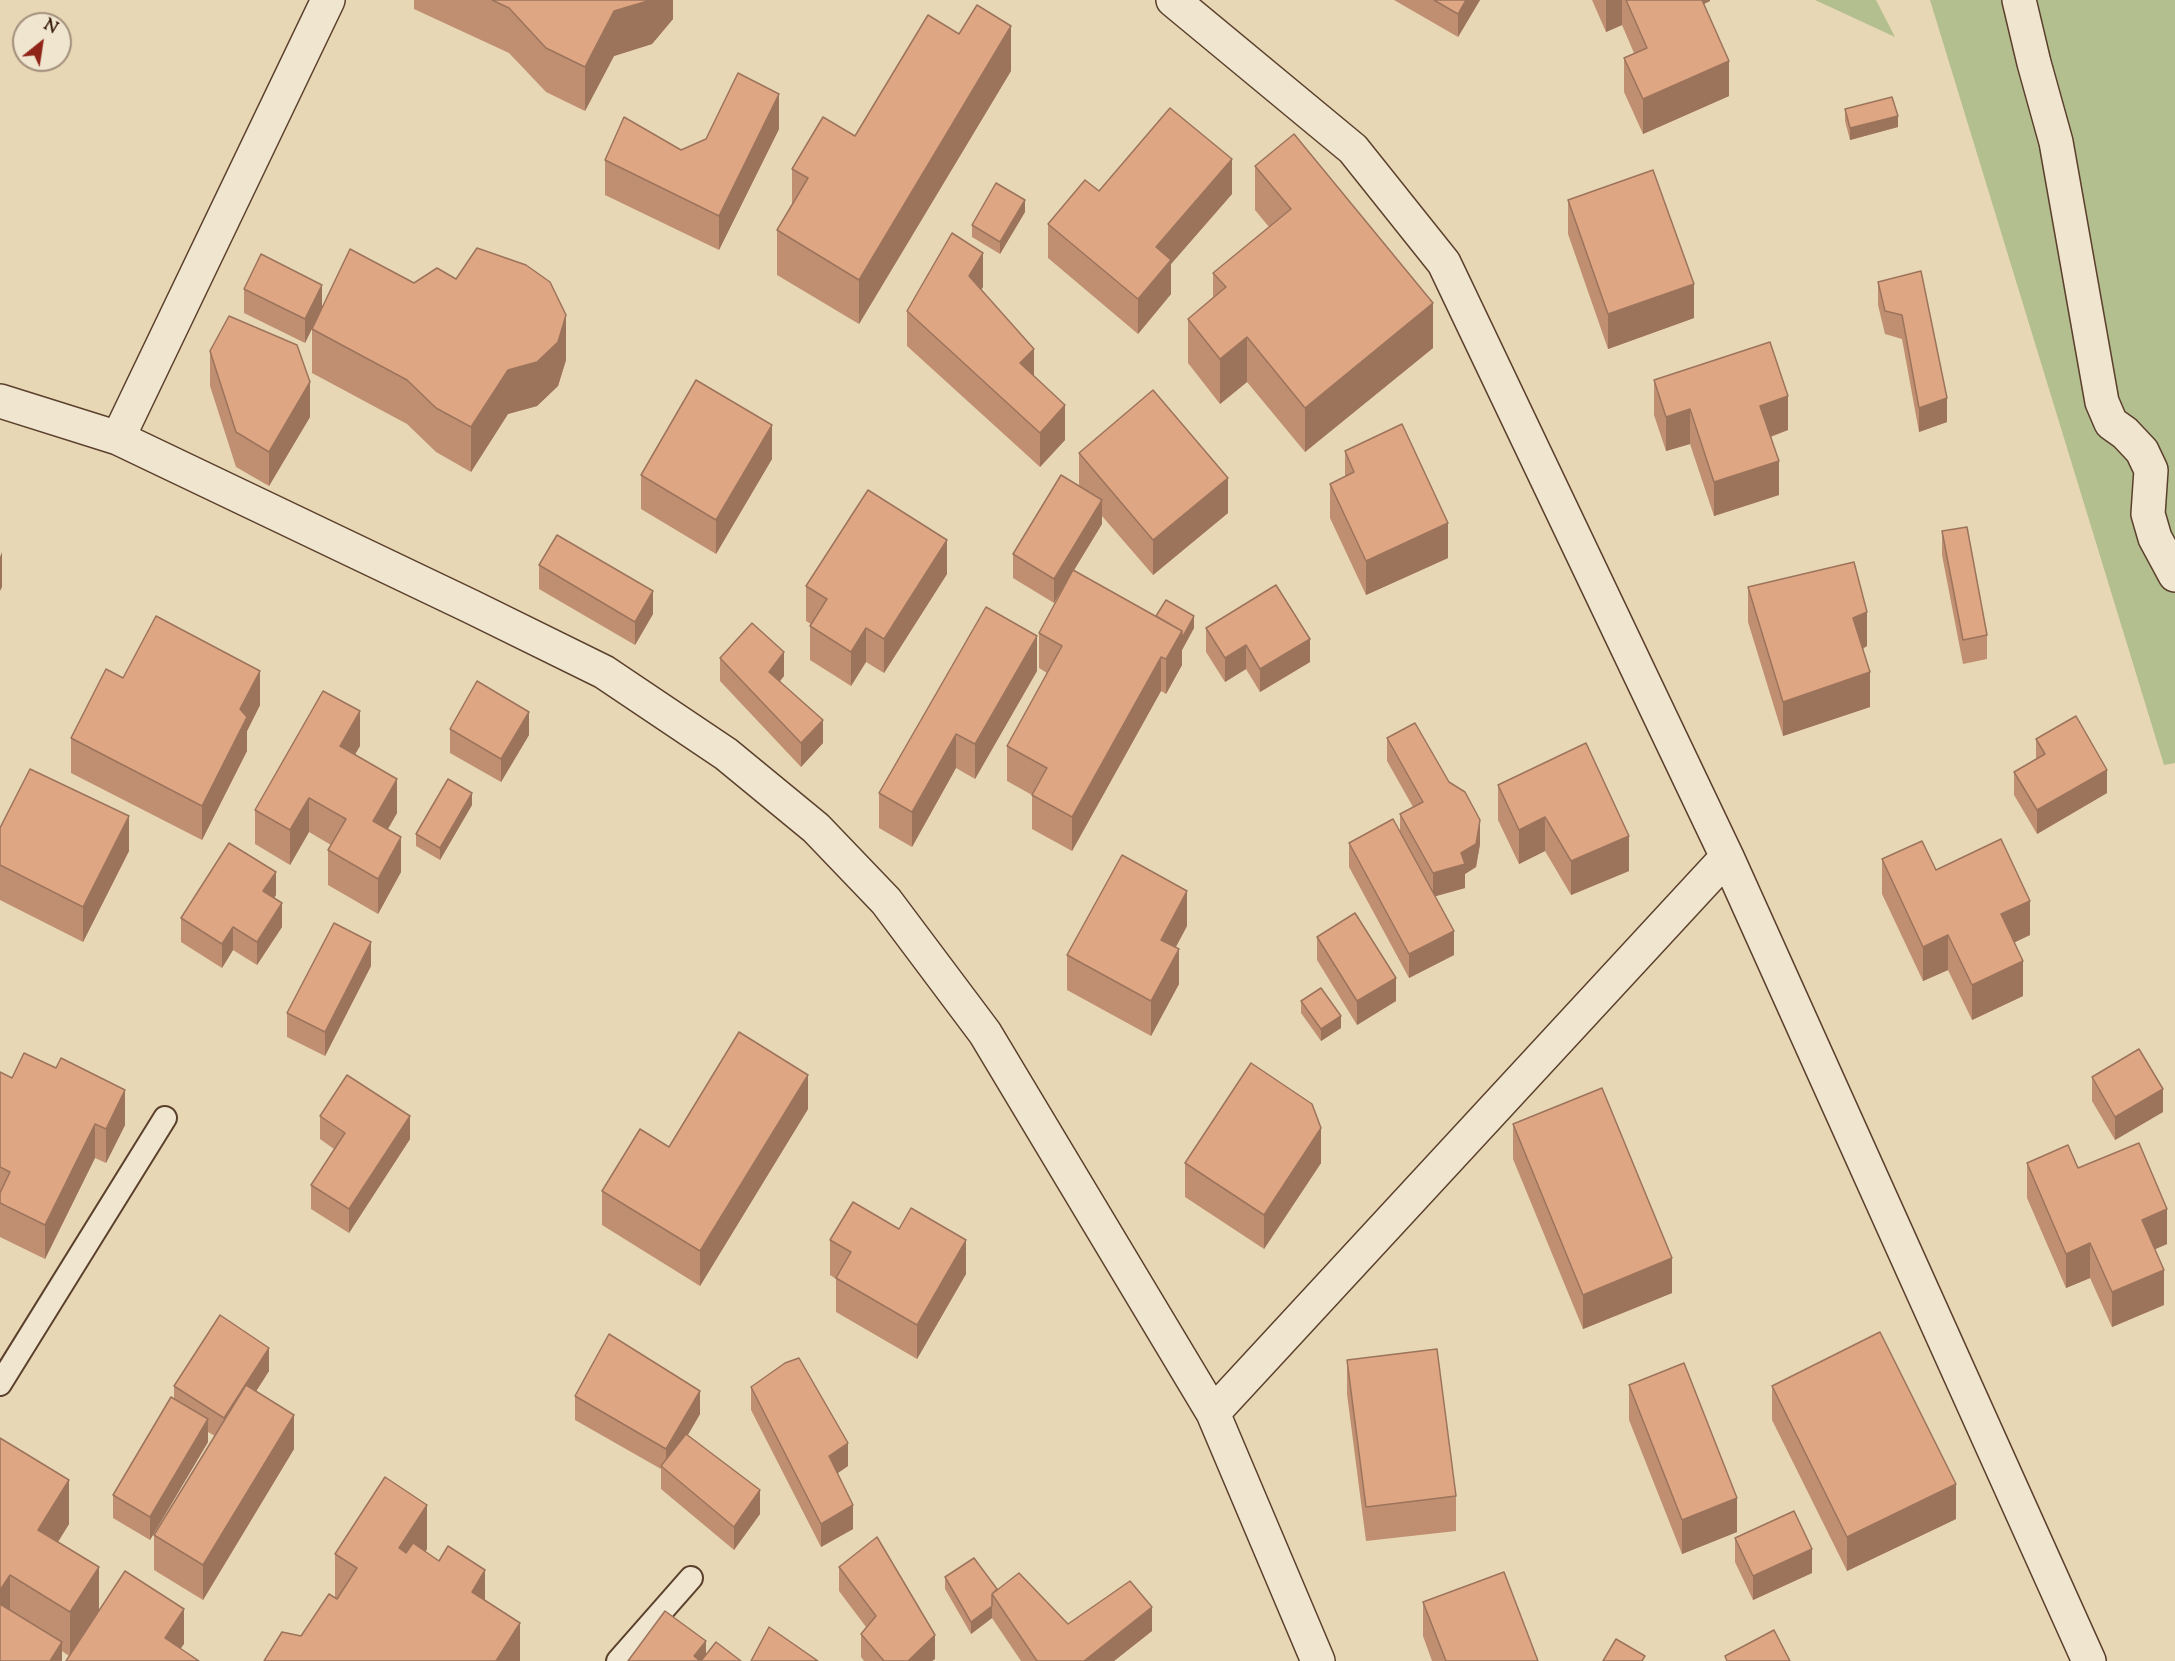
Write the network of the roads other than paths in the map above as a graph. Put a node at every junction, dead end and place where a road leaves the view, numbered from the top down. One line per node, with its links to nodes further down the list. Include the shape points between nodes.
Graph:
1 (328, 0): 5 (street)
2 (1173, 0): 7 (street, via 1353,149 1444,263)
3 (2019, 0): 6 (street, via 2056,142 2102,402 2111,423 2142,451 2151,470 2148,514 2155,538)
4 (0, 401): 5 (street)
5 (118, 438): 10 (street, via 603,672 726,754 816,828 886,901 985,1033)
6 (2175, 575)
7 (1727, 857): 10 (street); 14 (street)
8 (165, 1118): 9 (lane)
9 (0, 1383)
10 (1213, 1413): 12 (street)
11 (692, 1578): 13 (lane)
12 (1311, 1658)
13 (618, 1661)
14 (2089, 1661)

